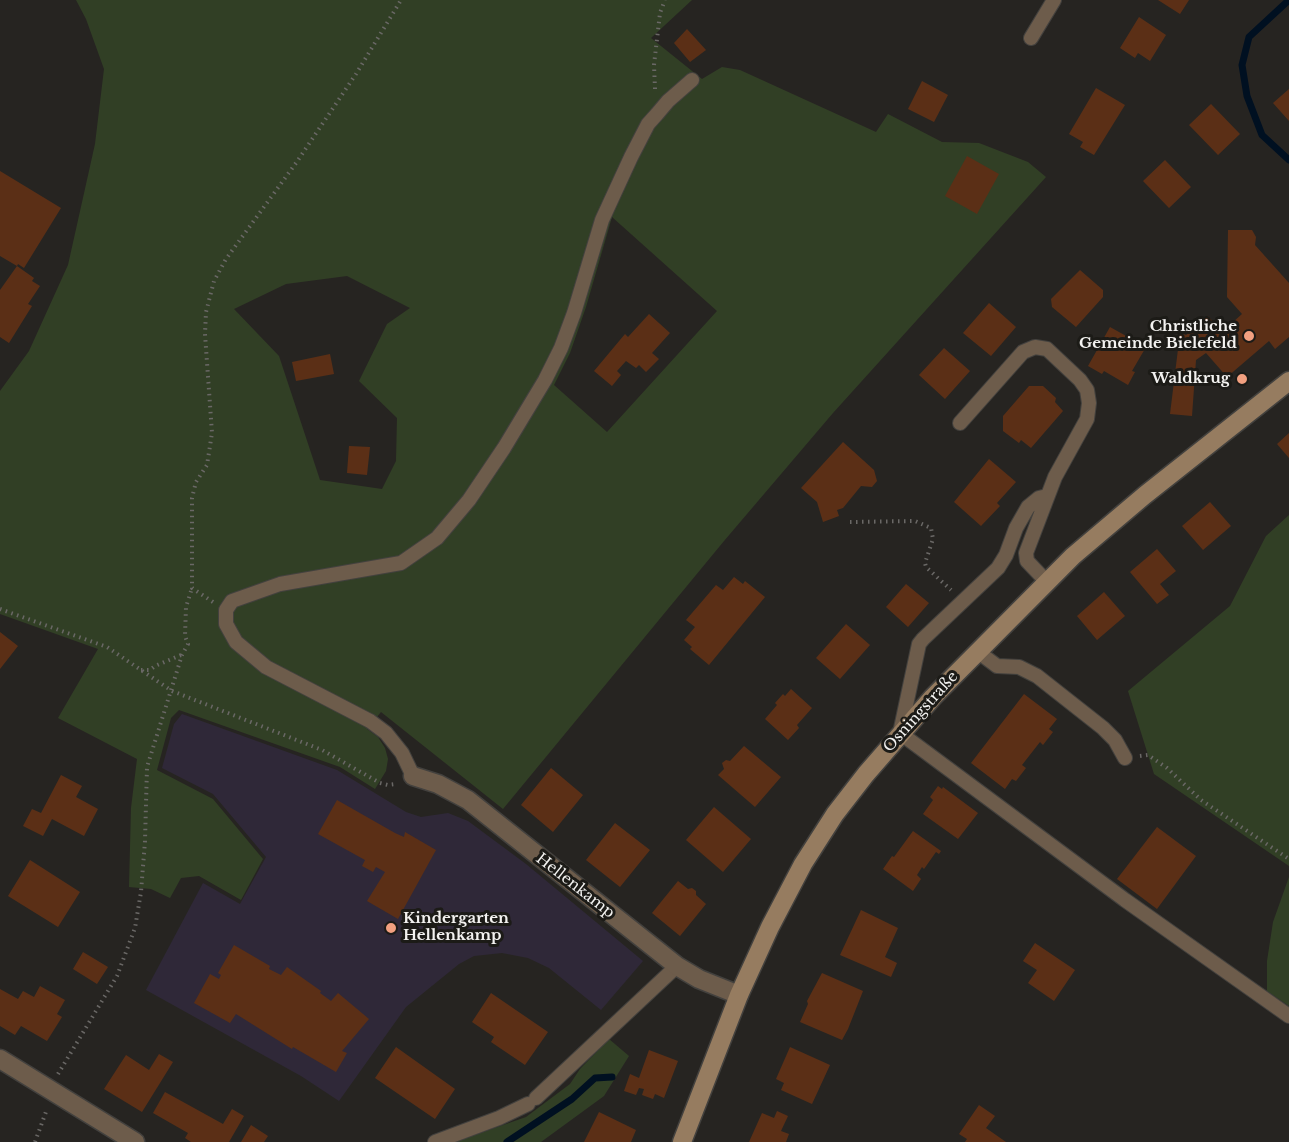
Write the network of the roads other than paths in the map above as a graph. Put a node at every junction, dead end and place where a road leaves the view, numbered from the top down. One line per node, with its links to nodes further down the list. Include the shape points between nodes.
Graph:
1 (1054, 0): 2 (lane)
2 (1031, 38)
3 (692, 80): 11 (lane, via 657,114 635,149 610,202 561,348 526,414 469,500 437,538 401,562 280,584 232,601 226,610 226,624 236,642 266,667 386,733)
4 (1289, 381): 7 (main road, Osningstraße, via 1111,522)
5 (960, 423): 6 (lane, via 1023,352 1035,347 1047,349 1088,390 1089,403 1087,420)
6 (1047, 496): 7 (lane, via 1026,553 1027,561); 9 (lane, via 1028,507 998,568 922,639)
7 (1046, 581): 8 (main road, Osningstraße)
8 (977, 651): 9 (main road, Osningstraße); 10 (lane, via 997,666 1019,667 1037,676 1103,728)
9 (900, 733): 13 (main road, Osningstraße, via 835,814 803,864); 14 (lane)
10 (1125, 758)
11 (413, 776): 12 (street, Hellenkamp, via 468,800)
12 (677, 966): 13 (street, Hellenkamp); 17 (lane, via 532,1101)
13 (739, 995): 18 (main road, Osningstraße)
14 (1289, 1016)
15 (0, 1059): 16 (street)
16 (135, 1142)
17 (435, 1142)
18 (682, 1142)

